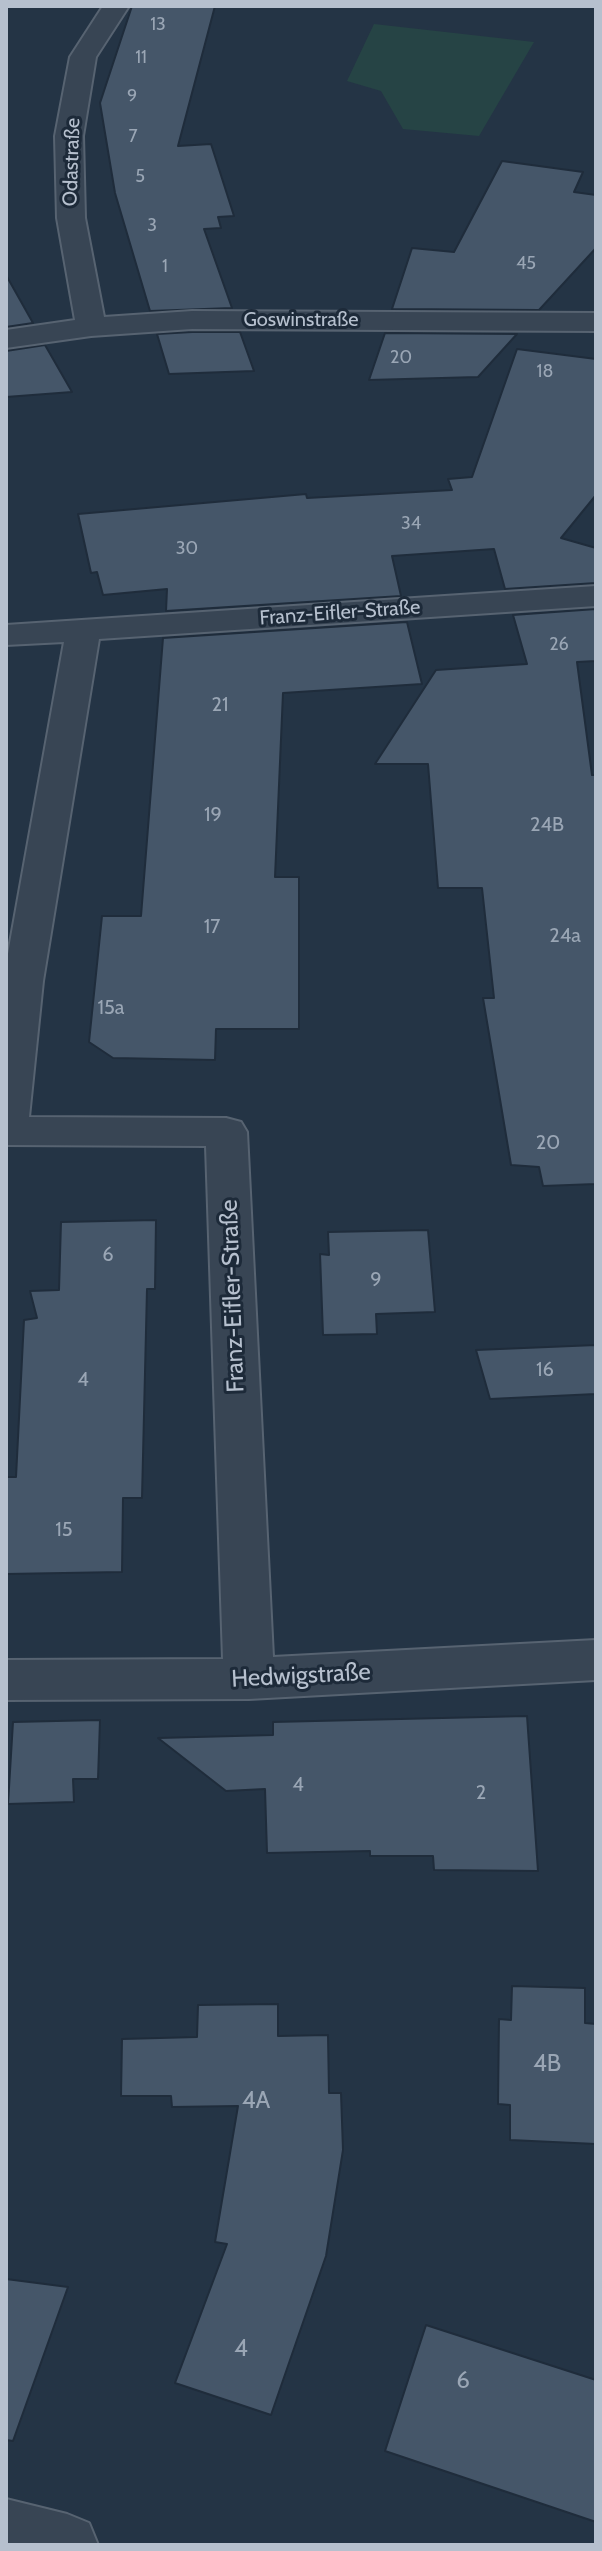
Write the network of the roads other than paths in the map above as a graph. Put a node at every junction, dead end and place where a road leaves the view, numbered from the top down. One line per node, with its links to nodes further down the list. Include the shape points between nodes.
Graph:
1 (116, 6): 3 (street, Odastraße, via 83,57 69,136 71,218)
2 (595, 320): 3 (street, Goswinstraße, via 192,320)
3 (91, 327): 4 (street, Goswinstraße)
4 (6, 339)
5 (596, 596): 6 (street, Franz-Eifler-Straße)
6 (83, 630): 7 (street, Franz-Eifler-Straße); 8 (street, Franz-Eifler-Straße, via 23,981)
7 (6, 635)
8 (6, 1131): 10 (street, Franz-Eifler-Straße, via 226,1132)
9 (596, 1660): 10 (street, Hedwigstraße)
10 (249, 1679): 11 (street, Hedwigstraße)
11 (6, 1680)
12 (6, 2530): 13 (street)
13 (67, 2545)

